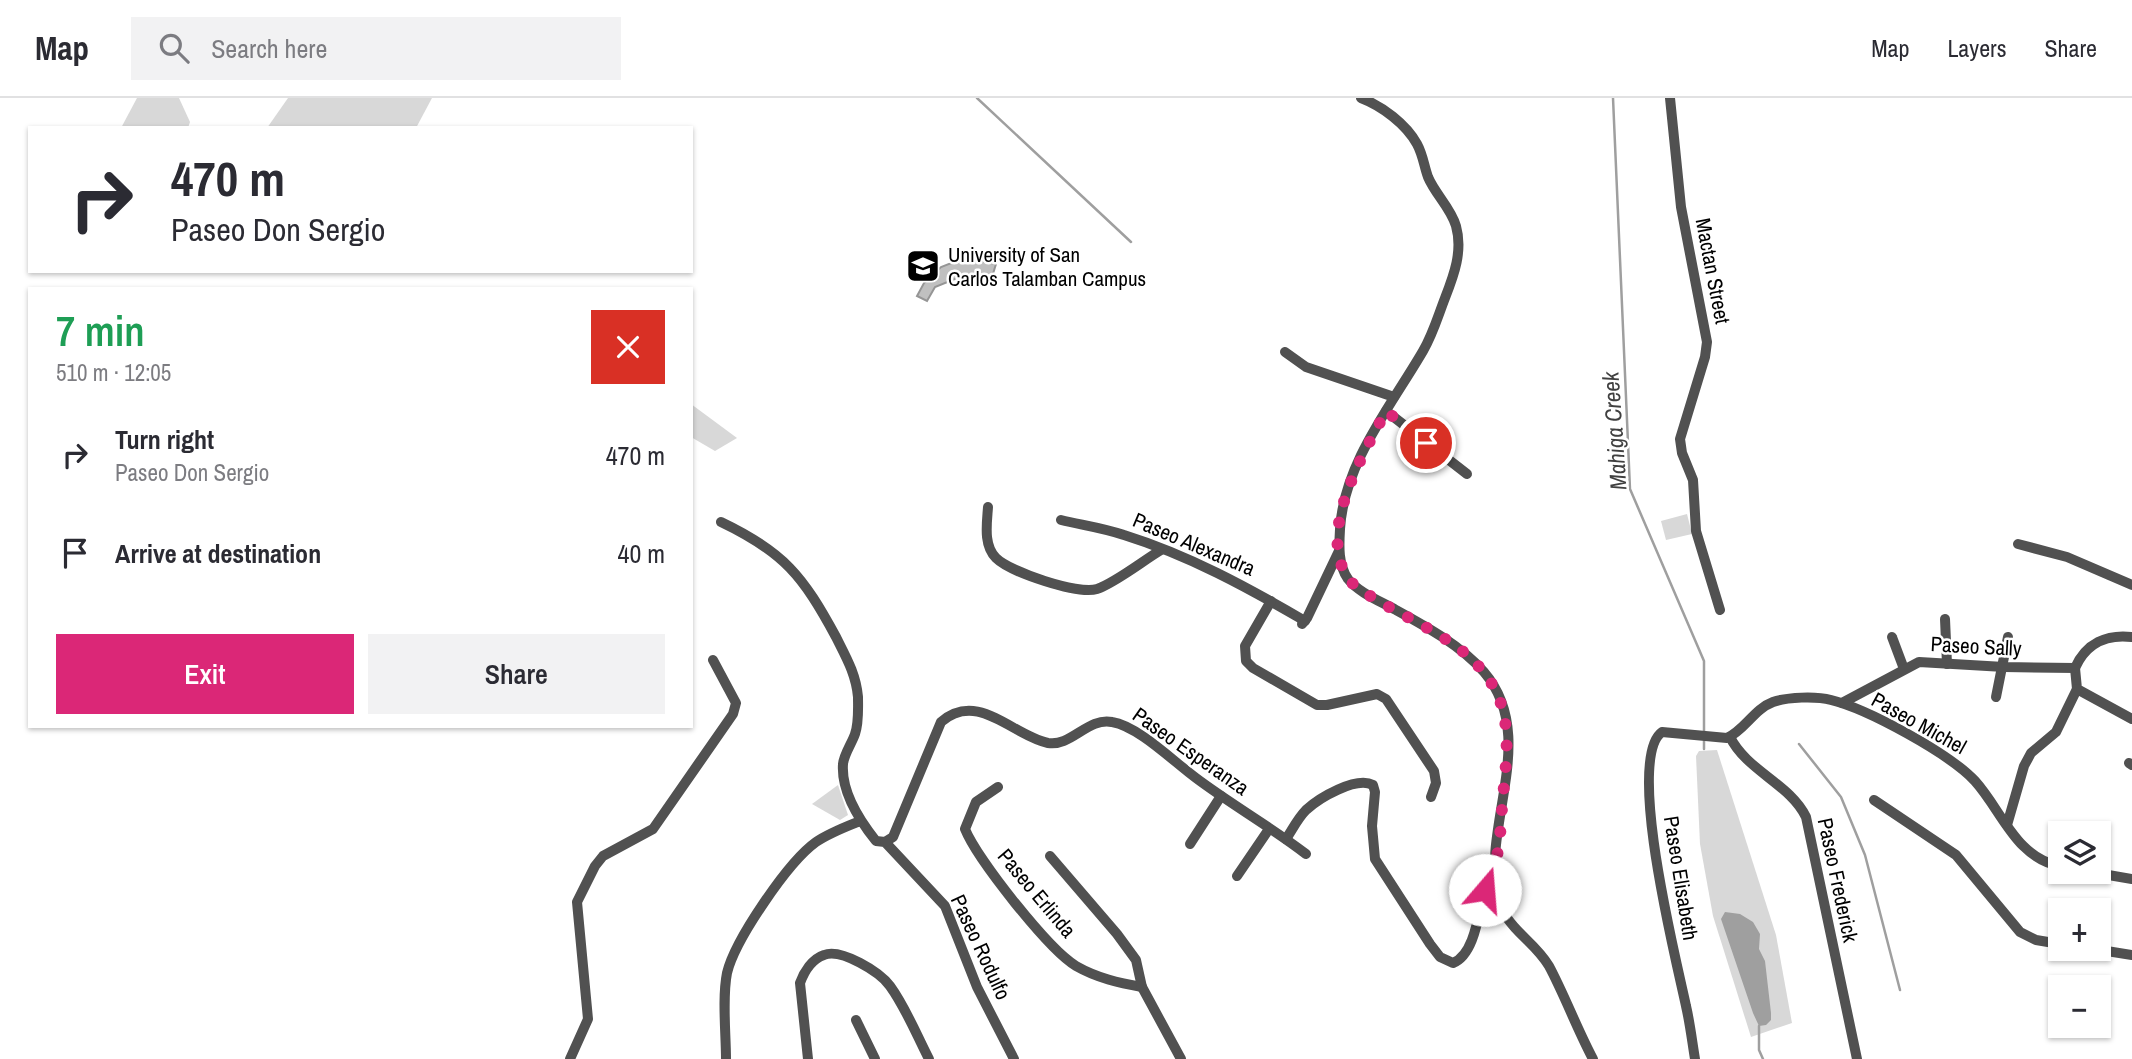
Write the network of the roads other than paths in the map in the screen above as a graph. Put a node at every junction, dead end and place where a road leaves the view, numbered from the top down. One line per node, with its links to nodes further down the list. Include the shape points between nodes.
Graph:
1 (1361, 98): 4 (street, via 1398,121 1416,142 1429,179 1452,215 1458,244 1455,273 1430,337)
2 (1670, 98): 15 (street, Mactan Street, via 1681,207 1707,342 1680,439 1696,494 1696,531)
3 (1285, 352): 4 (street, via 1306,367)
4 (1394, 397): 5 (street)
5 (1386, 411): 6 (street); 12 (street, via 1346,494)
6 (1466, 474)
7 (988, 507): 11 (street, via 986,535 996,558 1031,576 1075,590 1097,589)
8 (1061, 520): 11 (street, Paseo Alexandra, via 1124,535)
9 (721, 522): 34 (street, Paseo Rodulfo, via 757,539 800,576 855,673 856,731 843,762 845,782)
10 (2018, 544): 13 (street, via 2067,557)
11 (1161, 550): 14 (street, Paseo Alexandra, via 1231,578)
12 (1339, 551): 14 (street, Paseo Alexandra, via 1303,622); 42 (street, via 1344,571 1355,586 1462,651 1495,689 1507,721 1508,746)
13 (2132, 585)
14 (1272, 601): 32 (street, via 1245,646 1246,661 1317,705 1377,694 1386,699 1434,771)
15 (1720, 610)
16 (1945, 619): 21 (street)
17 (1892, 637): 24 (street)
18 (2008, 637): 22 (street)
19 (2132, 637): 23 (street, via 2113,635 2099,642)
20 (713, 660): 52 (street, via 736,703 733,714 653,829 603,856 577,902 588,1019)
21 (1947, 664): 22 (street, Paseo Sally); 24 (street, Paseo Sally, via 1919,662)
22 (2004, 667): 23 (street, Paseo Sally); 26 (street)
23 (2075, 668): 25 (street)
24 (1904, 669): 27 (street, Paseo Sally)
25 (2077, 688): 28 (street); 35 (street, via 2056,732 2031,753)
26 (1996, 697)
27 (1842, 703): 29 (street, Paseo Michel, via 1826,699 1772,702); 35 (street, Paseo Michel, via 1908,735 1964,770)
28 (2132, 719)
29 (1730, 737): 60 (street, Paseo Elisabeth, via 1662,732 1654,739 1650,805 1655,862); 61 (street, Paseo Frederick, via 1738,751 1793,798 1806,817)
30 (998, 787): 50 (street, Paseo Erlinda, via 976,803 965,829 988,867 1073,964 1097,976)
31 (1221, 796): 36 (street, Paseo Esperanza); 38 (street, Paseo Esperanza, via 1115,722 1103,721 1060,744 1046,743 1002,720 965,710 952,712 941,722 893,837); 39 (street)
32 (1431, 797)
33 (1874, 800): 47 (street, via 1956,855 2020,932)
34 (860, 821): 38 (street, Paseo Rodulfo, via 876,841); 53 (street, via 805,851 749,928 727,974)
35 (2007, 825): 43 (street, Paseo Michel, via 2030,854)
36 (1269, 829): 37 (street, Paseo Esperanza); 45 (street)
37 (1286, 838): 40 (street, Paseo Esperanza); 42 (street, via 1306,810 1325,798 1356,782 1373,785 1375,859 1430,944 1440,957 1453,963 1469,943)
38 (885, 842): 57 (street, Paseo Rodulfo, via 945,906 977,987)
39 (1190, 844)
40 (1306, 854)
41 (1050, 856): 50 (street, Paseo Erlinda, via 1130,951)
42 (1495, 863): 59 (street, via 1502,908 1518,935 1550,969)
43 (2048, 863)
44 (2111, 875): 46 (street)
45 (1237, 876)
46 (2132, 879)
47 (2048, 942)
48 (2111, 952): 49 (street)
49 (2132, 955)
50 (1142, 987): 58 (street, Paseo Erlinda)
51 (856, 1020): 55 (street)
52 (570, 1059)
53 (726, 1059)
54 (808, 1059): 56 (street, via 800,983 814,961 834,953 877,972 891,986)
55 (876, 1059)
56 (929, 1059)
57 (1014, 1059)
58 (1181, 1059)
59 (1593, 1059)
60 (1695, 1059)
61 (1857, 1059)

